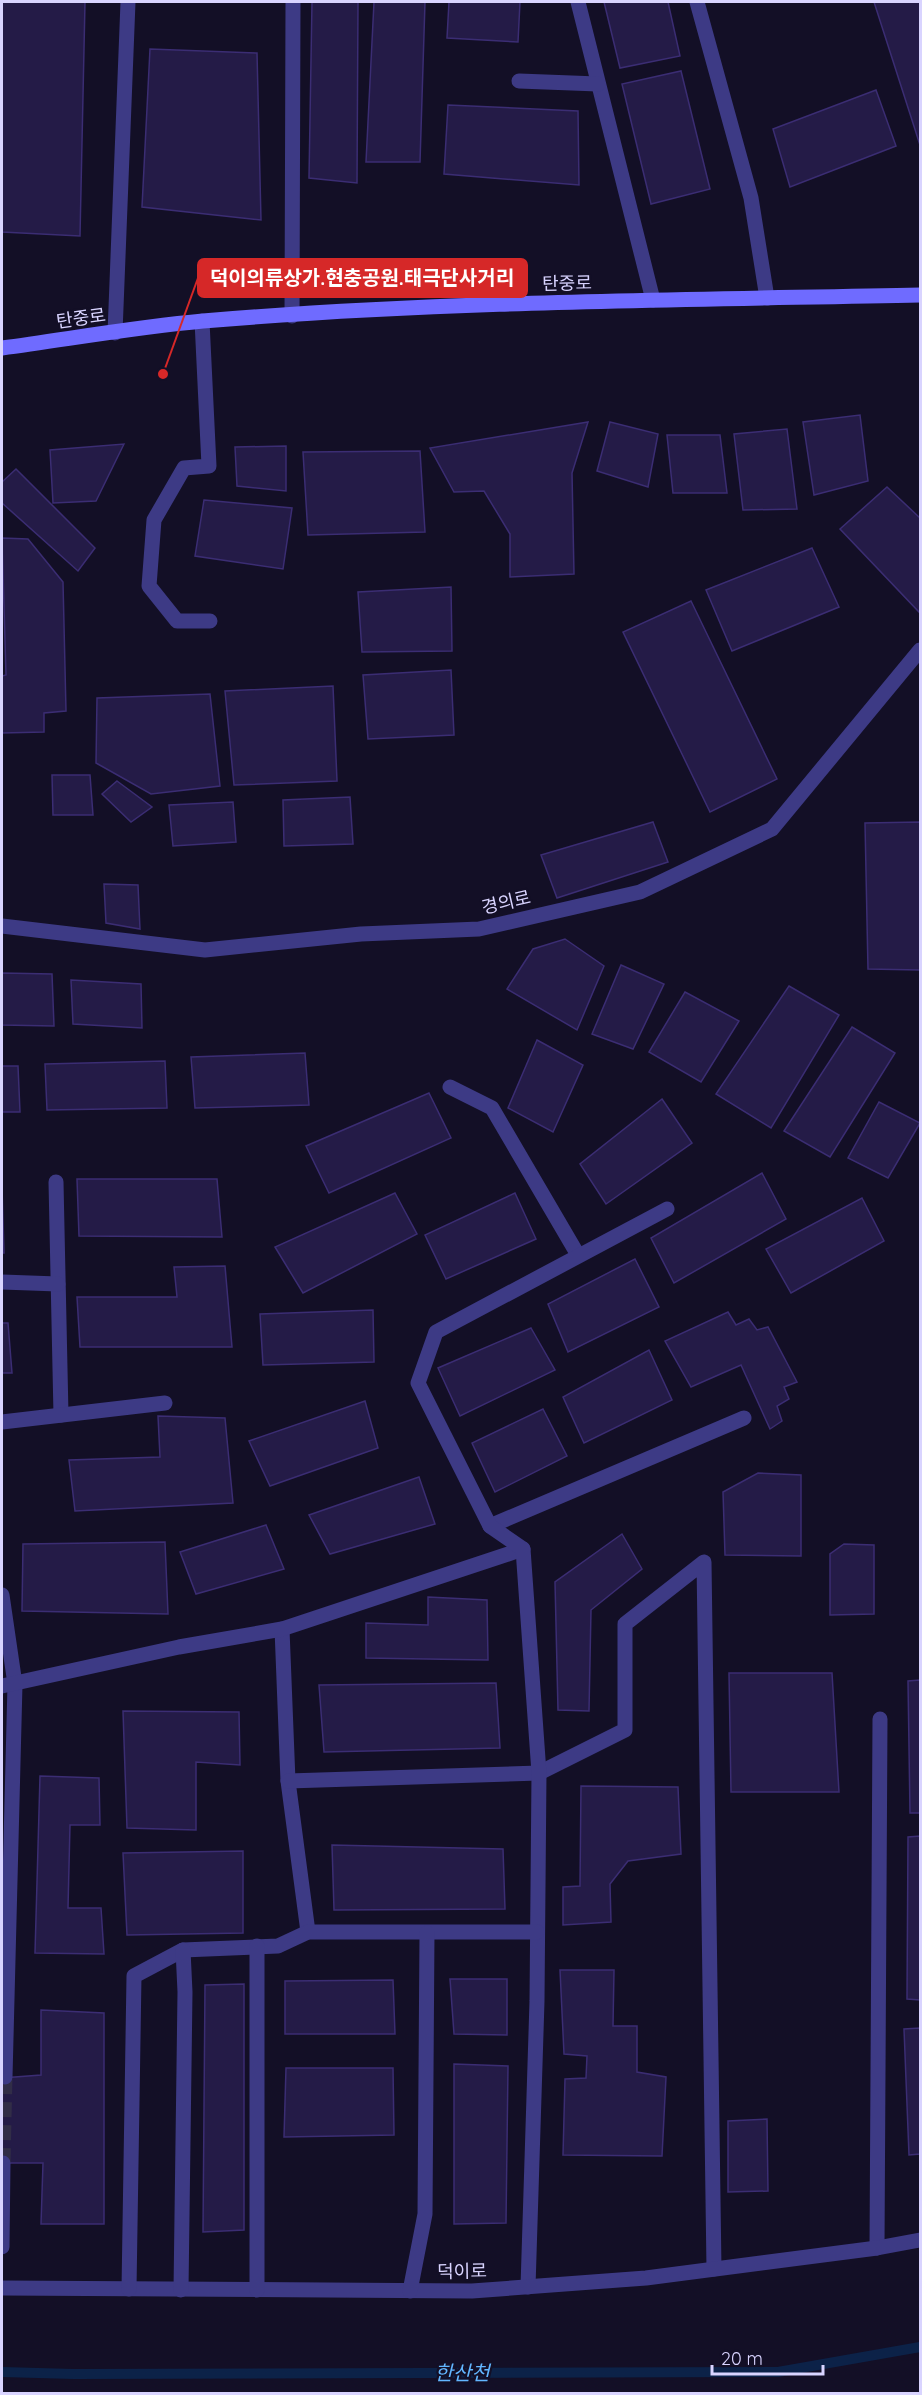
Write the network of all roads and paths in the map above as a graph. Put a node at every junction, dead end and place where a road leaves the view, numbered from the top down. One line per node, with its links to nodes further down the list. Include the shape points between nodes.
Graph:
1 (128, 2): 12 (street)
2 (292, 2): 10 (street)
3 (578, 2): 6 (street)
4 (697, 2): 8 (street, via 751,198)
5 (519, 81): 6 (street)
6 (598, 84): 9 (street)
7 (921, 295): 8 (main road, 탄중로)
8 (767, 298): 9 (main road, 탄중로)
9 (653, 300): 10 (main road, 탄중로, via 490,304)
10 (292, 316): 11 (main road, 탄중로)
11 (202, 321): 12 (main road, 탄중로); 14 (street, via 209,466 184,468 153,520 149,586 177,621)
12 (115, 333): 13 (main road, 탄중로)
13 (2, 348)
14 (210, 621)
15 (921, 650): 16 (street, 경의로, via 772,829 640,891 479,929 361,934 204,950)
16 (2, 926)
17 (450, 1087): 20 (street, via 492,1108)
18 (56, 1182): 22 (street)
19 (667, 1209): 20 (street)
20 (579, 1255): 27 (street, via 436,1332 418,1383)
21 (2, 1282): 22 (street)
22 (58, 1284): 24 (street)
23 (165, 1402): 24 (street)
24 (61, 1415): 26 (street)
25 (744, 1418): 27 (street)
26 (2, 1422)
27 (490, 1526): 28 (street)
28 (523, 1549): 30 (street); 33 (street)
29 (2, 1594): 31 (street)
30 (282, 1629): 31 (street, via 178,1647); 34 (street)
31 (8, 1685): 40 (street)
32 (880, 1719): 44 (street)
33 (539, 1773): 34 (street); 37 (street); 45 (street, via 625,1730 625,1624 704,1562)
34 (288, 1781): 35 (street)
35 (308, 1932): 36 (street); 38 (street, via 278,1946)
36 (427, 1932): 37 (street); 51 (street, via 425,2214)
37 (537, 1932): 46 (street)
38 (257, 1947): 39 (street); 50 (street)
39 (183, 1950): 48 (street, via 134,1976); 49 (street)
40 (5, 2078)
41 (3, 2163): 43 (street)
42 (921, 2240): 44 (street, 덕이로)
43 (2, 2247)
44 (877, 2248): 45 (street, 덕이로)
45 (714, 2269): 46 (street, 덕이로)
46 (528, 2287): 51 (street, 덕이로)
47 (2, 2288): 48 (street, 덕이로)
48 (129, 2289): 49 (street, 덕이로)
49 (181, 2290): 50 (street, 덕이로)
50 (257, 2290): 51 (street, 덕이로)
51 (410, 2291)

